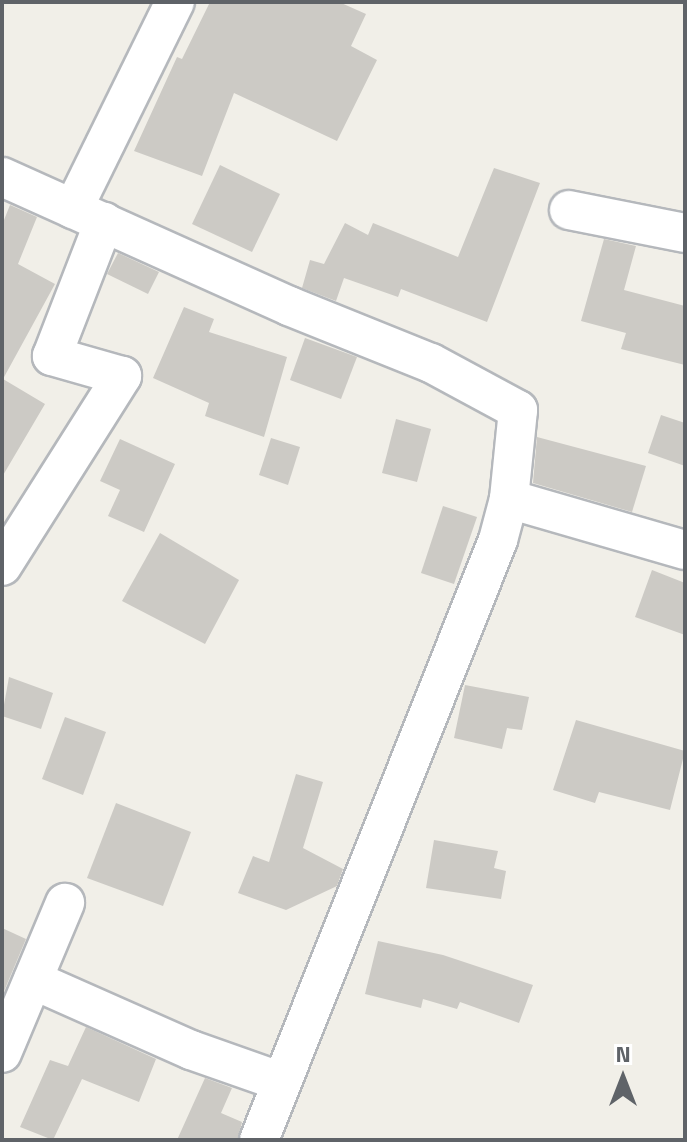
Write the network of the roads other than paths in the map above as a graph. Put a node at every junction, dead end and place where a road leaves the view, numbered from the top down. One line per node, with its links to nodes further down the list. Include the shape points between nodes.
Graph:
1 (175, 2): 4 (street)
2 (2, 177): 4 (street)
3 (569, 210): 5 (street)
4 (88, 215): 6 (street, via 431,363 518,410); 8 (street, via 52,356 122,376)
5 (685, 233)
6 (509, 499): 7 (street); 12 (street, via 498,540)
7 (685, 550)
8 (2, 566)
9 (65, 903): 10 (street)
10 (33, 980): 11 (street); 12 (street, via 191,1050)
11 (2, 1053)
12 (279, 1081): 13 (street)
13 (259, 1140)

